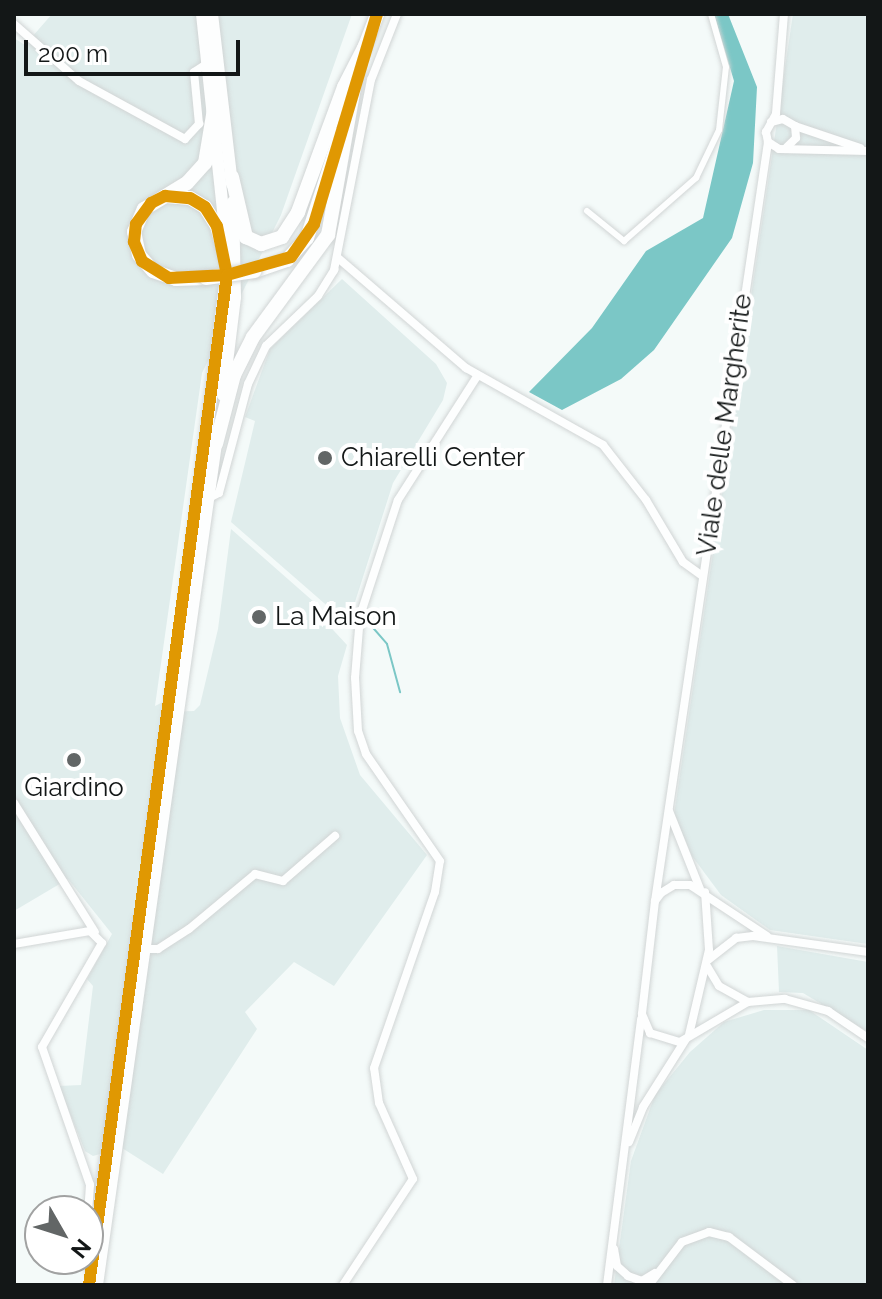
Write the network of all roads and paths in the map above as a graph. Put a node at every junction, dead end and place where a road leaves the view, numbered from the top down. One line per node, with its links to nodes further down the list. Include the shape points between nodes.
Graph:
1 (202, 14): 9 (main road)
2 (212, 14): 18 (main road)
3 (377, 14): 8 (highway)
4 (397, 14): 22 (street, via 371,80)
5 (711, 14): 21 (street, via 726,67 719,130 696,178 624,241)
6 (784, 14): 11 (street)
7 (14, 24): 9 (street, via 79,81 185,139 199,124 194,72)
8 (365, 46): 10 (highway); 18 (highway, via 294,222 282,237 268,244 246,237)
9 (208, 63): 12 (main road)
10 (357, 70): 20 (highway, bridge, via 310,232 287,260 206,278 161,276 139,255 134,232 139,217); 25 (highway, via 328,235 253,337 234,375)
11 (777, 97): 13 (street); 14 (street)
12 (214, 109): 20 (highway, via 205,163); 23 (main road)
13 (771, 123): 14 (street); 15 (street, Viale delle Margherite)
14 (793, 124): 16 (street, via 796,138); 17 (street)
15 (768, 142): 16 (street); 19 (street, Viale delle Margherite)
16 (785, 148): 17 (street); 19 (street)
17 (866, 151)
18 (232, 177): 25 (main road, via 235,297)
19 (764, 178): 27 (street, Viale delle Margherite)
20 (165, 196): 23 (highway, via 190,198 205,207 217,226)
21 (587, 211)
22 (338, 258): 24 (street); 26 (street, via 318,296 266,346 248,384 219,493)
23 (227, 264): 45 (main road, via 215,394)
24 (478, 375): 27 (street, via 563,418 603,445 683,562); 49 (street, via 398,500 360,616 358,731 373,765 440,861 435,892 377,1053 373,1079 413,1179)
25 (216, 444): 26 (main road)
26 (209, 498): 36 (main road)
27 (702, 576): 29 (street, Viale delle Margherite)
28 (14, 803): 33 (street)
29 (668, 806): 31 (street); 32 (street, Viale delle Margherite)
30 (335, 836): 36 (street, via 283,881 255,874 189,929 158,949)
31 (702, 890): 32 (street, via 674,885); 34 (street); 38 (street, via 710,915)
32 (655, 901): 40 (street, Viale delle Margherite)
33 (95, 932): 35 (street); 44 (street, via 101,947 42,1047)
34 (767, 936): 37 (street); 38 (street, via 736,938)
35 (14, 944)
36 (144, 949): 48 (main road)
37 (868, 952)
38 (708, 963): 39 (street, via 719,986); 41 (street)
39 (748, 1002): 41 (street); 42 (street, via 803,1001)
40 (642, 1014): 41 (street, via 658,1038); 43 (street, Viale delle Margherite)
41 (687, 1038): 43 (street, via 643,1107)
42 (868, 1038)
43 (624, 1162): 46 (street)
44 (91, 1195)
45 (99, 1195)
46 (613, 1243): 47 (street, via 617,1266 634,1280 650,1278); 50 (street)
47 (661, 1268): 51 (street); 52 (street, via 689,1237 719,1233)
48 (99, 1285)
49 (343, 1285)
50 (607, 1285)
51 (649, 1285)
52 (793, 1285)

